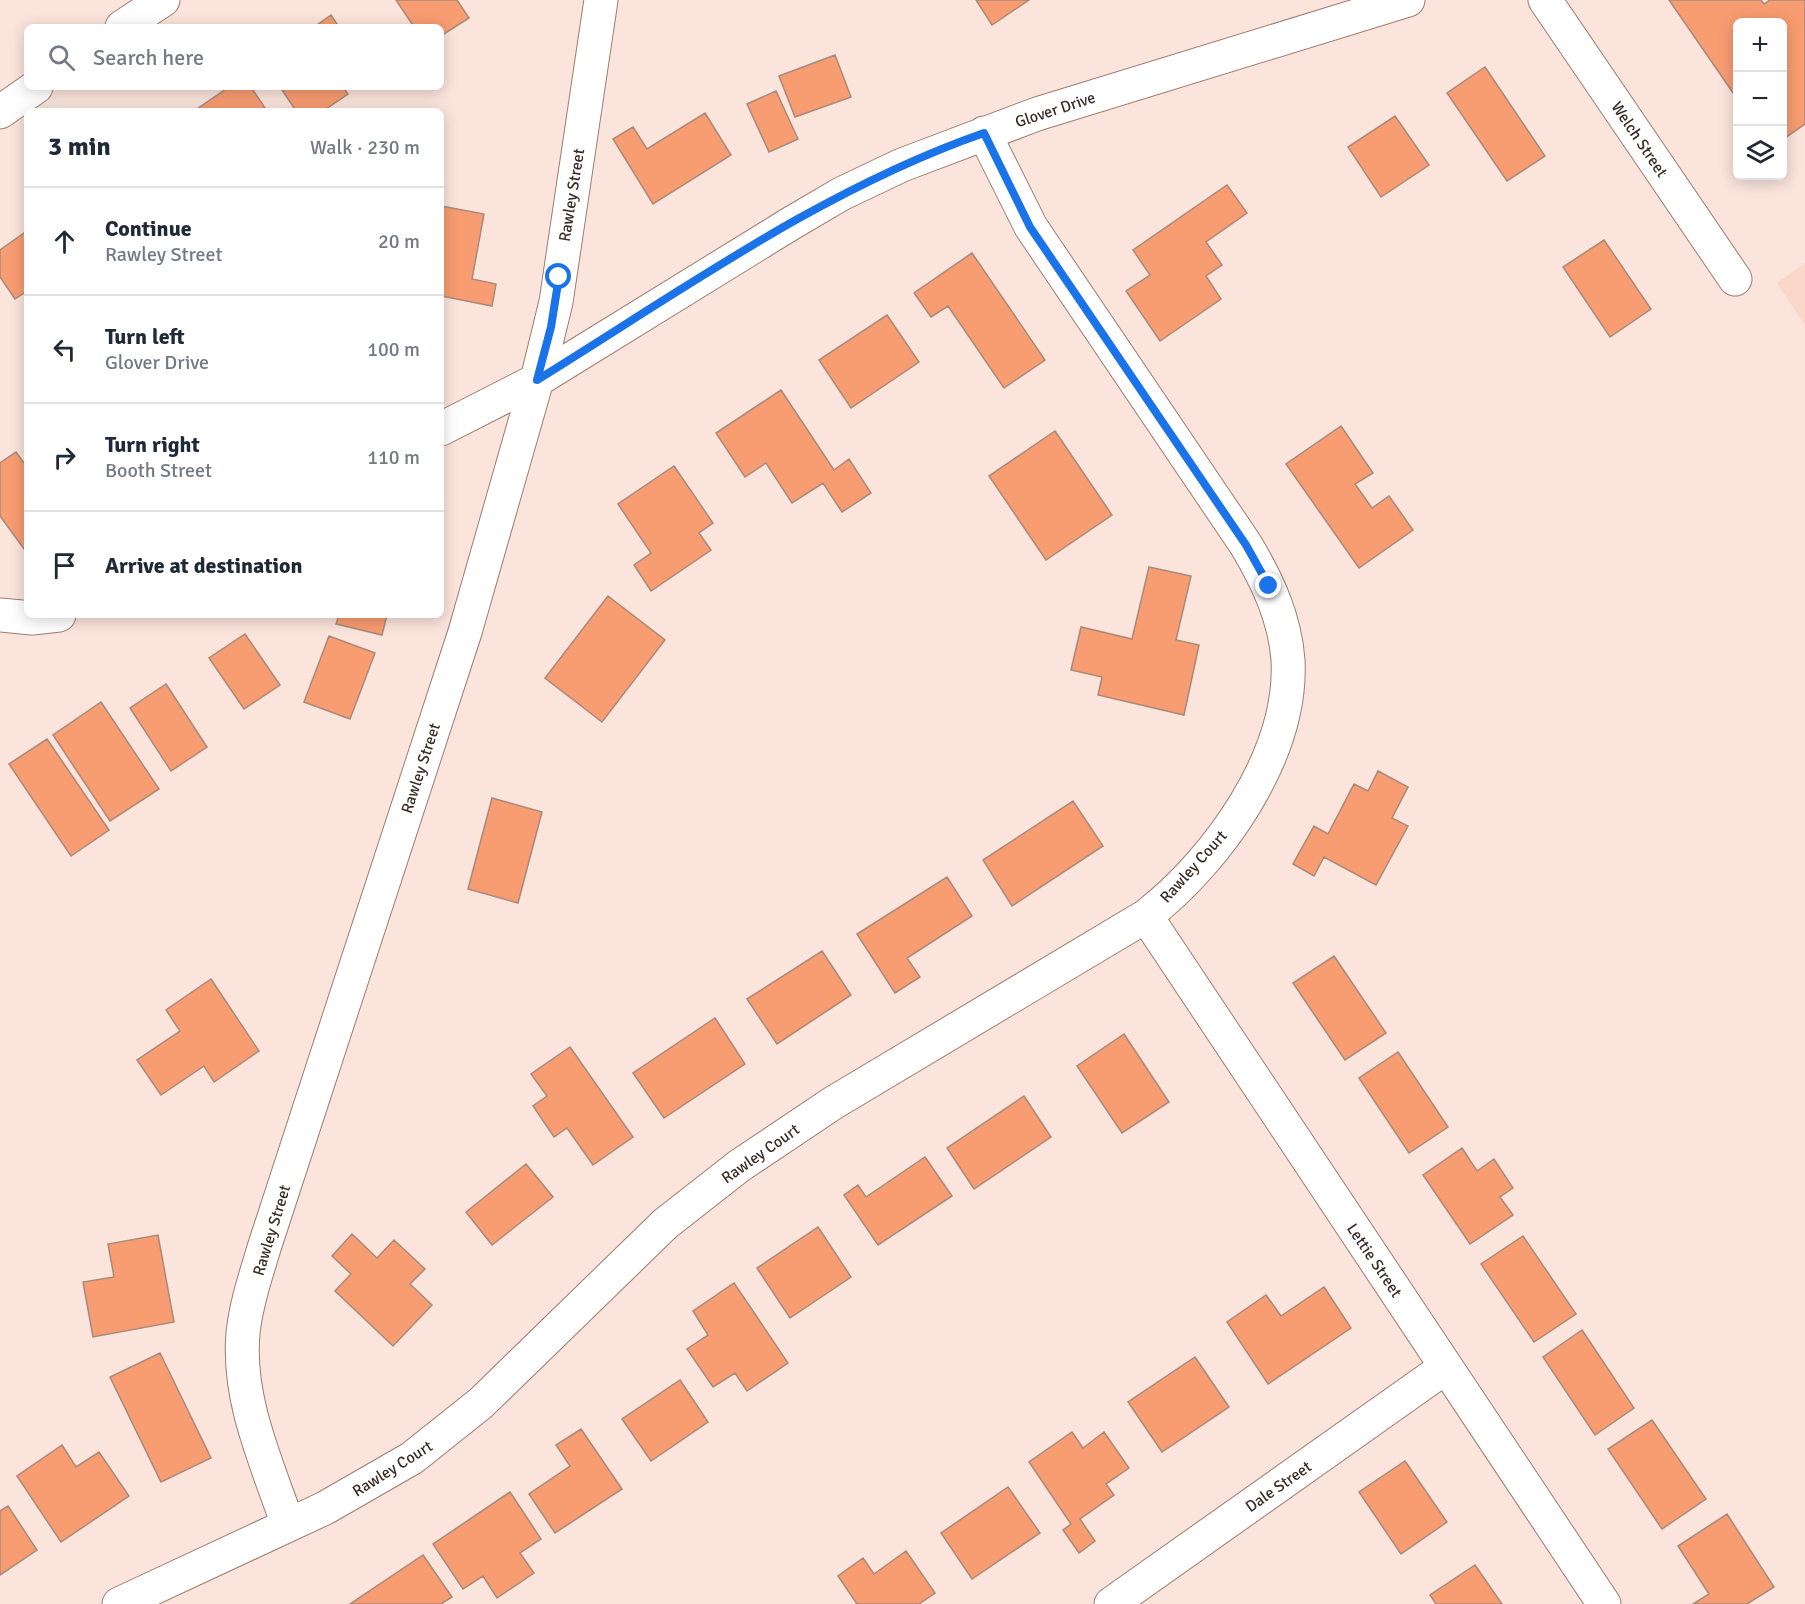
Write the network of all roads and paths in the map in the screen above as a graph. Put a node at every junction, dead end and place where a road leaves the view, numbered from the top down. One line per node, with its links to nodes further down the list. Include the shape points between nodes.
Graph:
1 (163, 0): 5 (street)
2 (601, 0): 10 (street, Rawley Street, via 555,302)
3 (1408, 0): 8 (street, Glover Drive)
4 (1545, 0): 9 (street, Welch Street)
5 (127, 24)
6 (32, 90): 7 (street)
7 (0, 112)
8 (984, 133): 10 (street, Glover Drive, via 841,194); 14 (street, Rawley Court, via 1030,227 1246,545 1269,586 1282,625 1288,657 1285,707 1262,771 1211,850 1175,891)
9 (1735, 279)
10 (537, 380): 11 (street, Glover Drive); 16 (street, Rawley Street, via 465,632 264,1248 248,1309 242,1352 245,1391)
11 (444, 427)
12 (0, 615): 13 (street)
13 (24, 617)
14 (1146, 916): 15 (street, Lettie Street); 16 (street, Rawley Court, via 833,1103 740,1166 665,1224 448,1431 412,1458 344,1498)
15 (1446, 1367): 18 (street, Dale Street); 19 (street, Lettie Street)
16 (288, 1525): 17 (street, Rawley Court)
17 (119, 1604)
18 (1111, 1604)
19 (1604, 1604)

